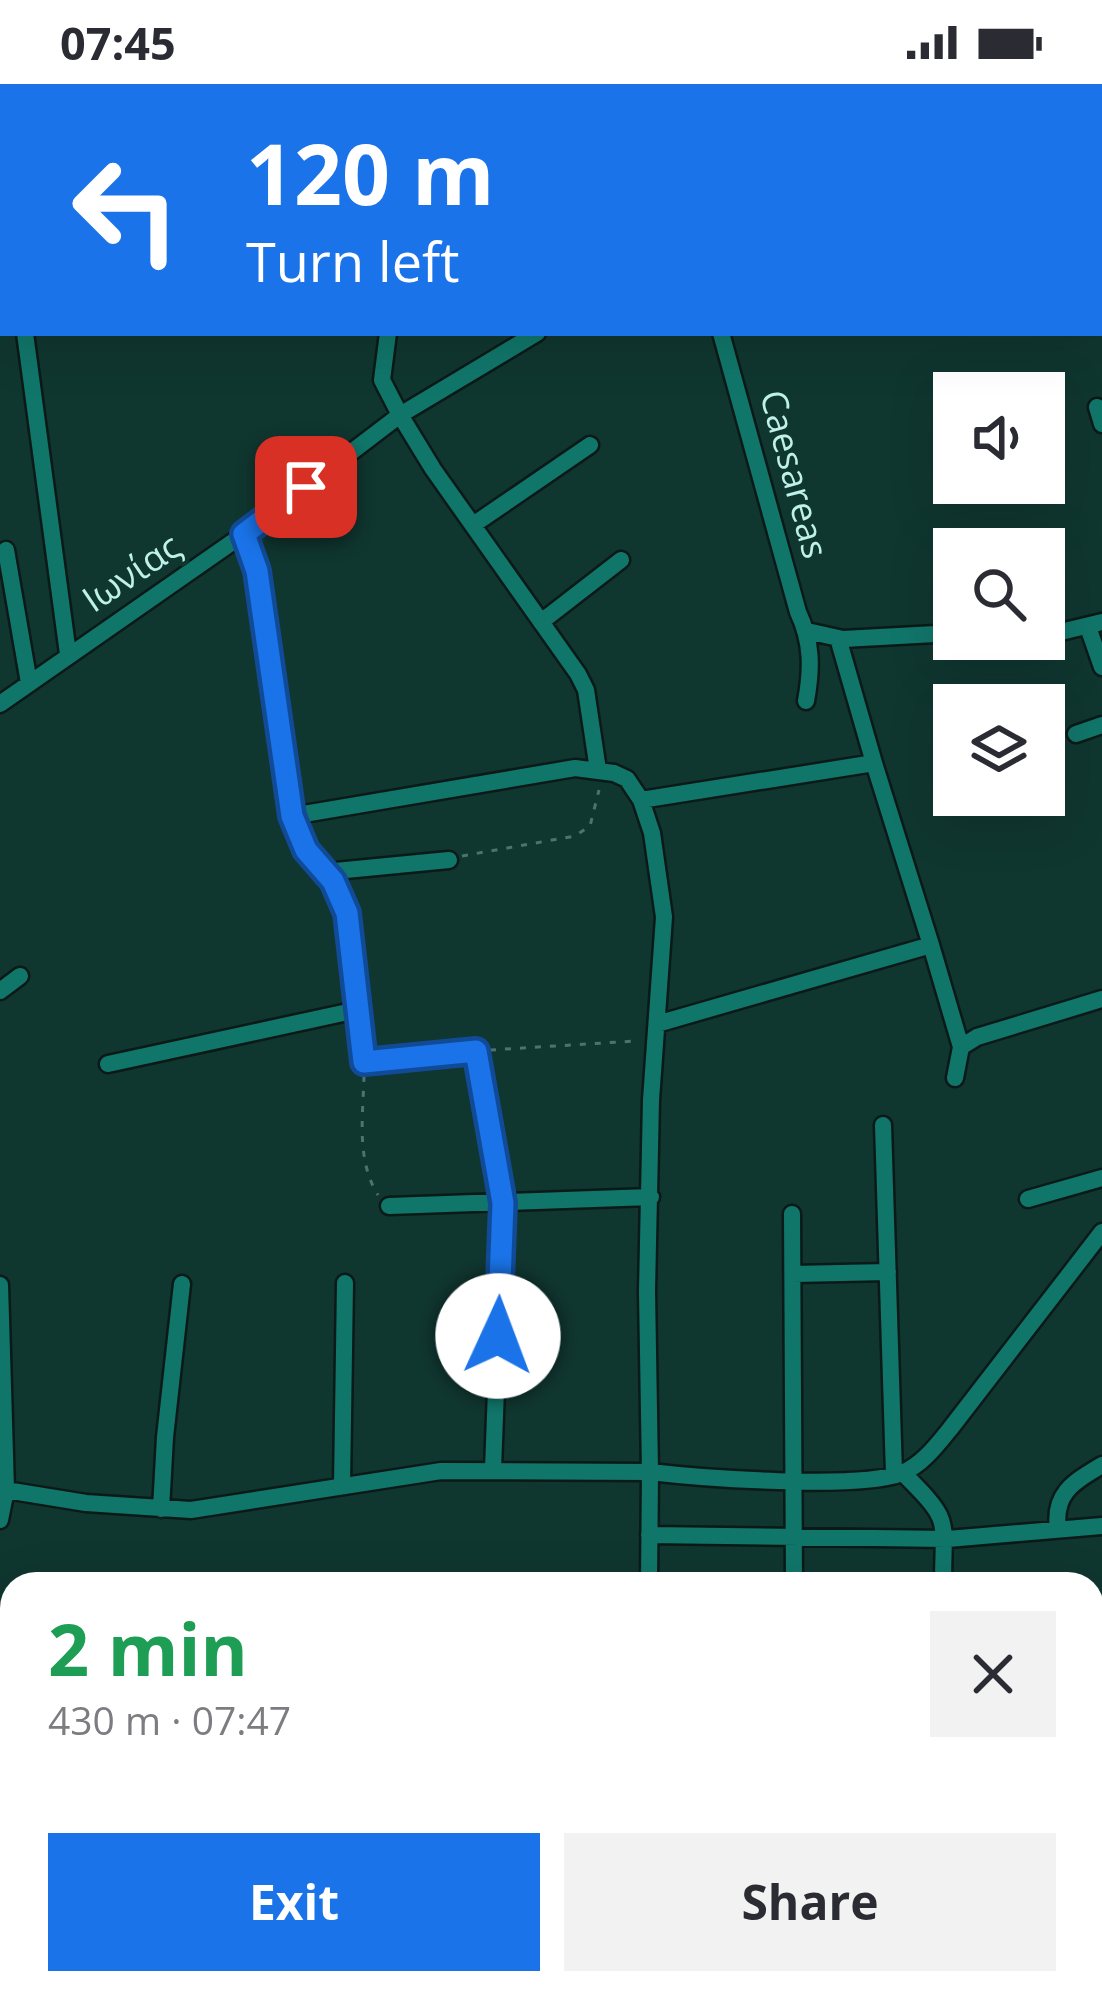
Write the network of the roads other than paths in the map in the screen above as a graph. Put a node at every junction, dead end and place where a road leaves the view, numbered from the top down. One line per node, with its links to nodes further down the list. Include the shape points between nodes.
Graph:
1 (25, 336): 17 (street)
2 (388, 336): 5 (street, via 382,380)
3 (532, 336): 5 (street, Ιωνίας)
4 (722, 336): 13 (street, Caesareas)
5 (400, 415): 7 (street); 8 (street, Ιωνίας)
6 (590, 446): 7 (street)
7 (472, 525): 11 (street)
8 (244, 534): 17 (street, Ιωνίας); 27 (street, via 260,588)
9 (6, 550): 19 (street)
10 (621, 560): 11 (street)
11 (541, 622): 25 (street, via 586,690)
12 (1095, 625): 14 (street); 18 (street)
13 (807, 631): 16 (street); 20 (street, Caesareas)
14 (1065, 631)
15 (933, 634): 16 (street)
16 (838, 638): 24 (street)
17 (68, 654): 19 (street, Ιωνίας)
18 (1102, 667)
19 (29, 683): 21 (street, Ιωνίας)
20 (806, 701)
21 (0, 704)
22 (1102, 725): 23 (street)
23 (1076, 734)
24 (874, 763): 26 (street); 30 (street)
25 (598, 770): 26 (street, via 627,779); 27 (street, via 523,775)
26 (640, 800): 35 (street, via 664,917)
27 (292, 816): 29 (street)
28 (449, 860): 29 (street)
29 (325, 872): 34 (street, via 347,913)
30 (931, 945): 35 (street); 36 (street)
31 (20, 976): 32 (street)
32 (0, 991)
33 (1102, 998): 36 (street)
34 (357, 1010): 37 (street); 43 (street, via 364,1062 476,1051)
35 (656, 1032): 41 (street)
36 (961, 1047): 38 (street)
37 (108, 1064)
38 (955, 1078)
39 (884, 1125): 47 (street)
40 (1102, 1178): 42 (street)
41 (651, 1197): 43 (street); 54 (street)
42 (1028, 1199)
43 (503, 1203): 44 (street); 53 (street)
44 (389, 1206)
45 (792, 1214): 48 (street)
46 (1102, 1232): 55 (street, via 950,1429)
47 (888, 1272): 48 (street); 55 (street)
48 (793, 1274): 56 (street)
49 (345, 1283): 57 (street)
50 (182, 1284): 59 (street)
51 (0, 1285): 58 (street)
52 (1102, 1465): 62 (street, via 1064,1490)
53 (493, 1469): 54 (street); 57 (street)
54 (650, 1472): 56 (street); 63 (street)
55 (898, 1473): 56 (street); 65 (street, via 938,1508)
56 (794, 1480): 64 (street)
57 (342, 1485): 59 (street, via 221,1508)
58 (6, 1490): 59 (street); 60 (street)
59 (161, 1509)
60 (0, 1520)
61 (1102, 1526): 62 (street)
62 (1058, 1529): 65 (street)
63 (650, 1535): 64 (street); 66 (street)
64 (795, 1538): 65 (street); 67 (street)
65 (948, 1539): 68 (street)
66 (649, 1572)
67 (794, 1572)
68 (944, 1572)

